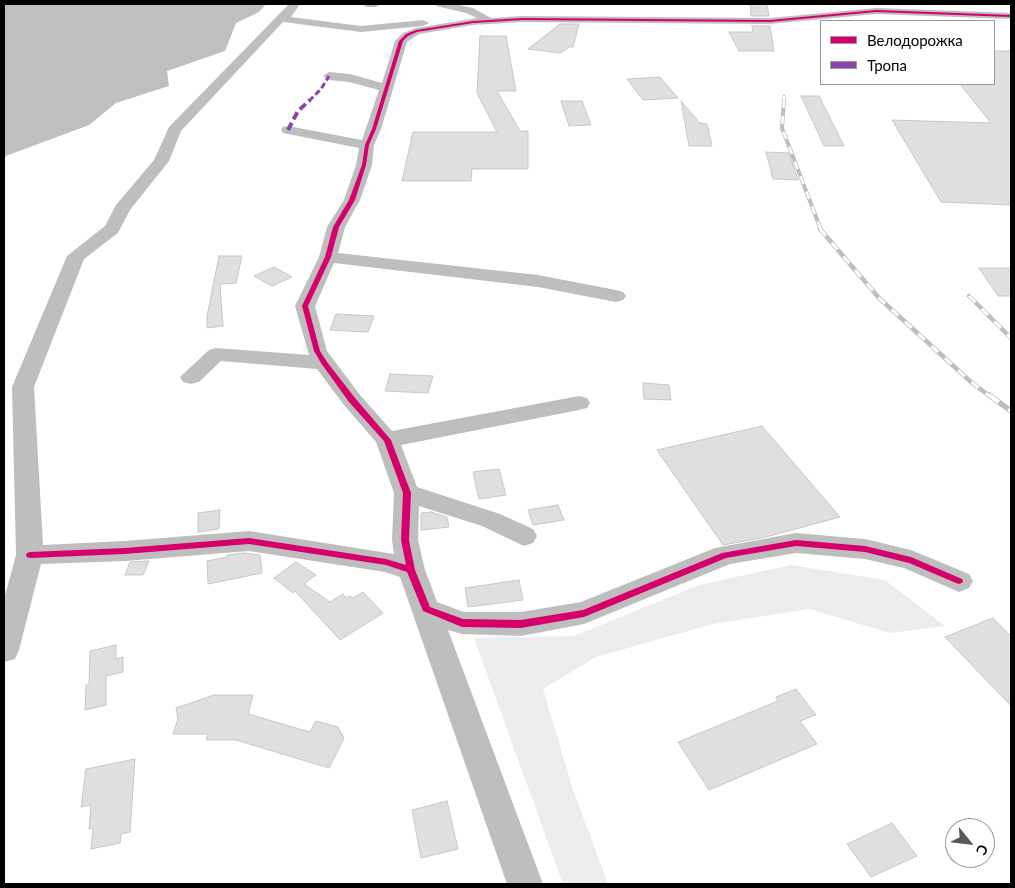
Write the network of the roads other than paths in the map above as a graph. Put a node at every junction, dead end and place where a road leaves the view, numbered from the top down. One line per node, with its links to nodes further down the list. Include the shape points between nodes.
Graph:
1 (367, 4): 2 (street)
2 (376, 4)
3 (440, 4): 6 (street, via 469,10)
4 (290, 10): 7 (street, via 287,20 361,29); 20 (street, via 174,130 161,161 122,209 112,228 76,256 23,387)
5 (1011, 16): 6 (street, via 876,11 770,21)
6 (489, 21): 7 (street)
7 (473, 22): 9 (street, via 407,35 401,41)
8 (329, 76): 9 (street)
9 (387, 88): 11 (street)
10 (288, 130): 11 (street)
11 (367, 145): 12 (street, via 355,191 336,227)
12 (328, 257): 13 (street, via 538,280); 14 (street, via 305,306 317,351)
13 (616, 296)
14 (324, 363): 15 (street, via 216,354); 17 (street)
15 (191, 377)
16 (579, 403): 17 (street)
17 (387, 440): 18 (street)
18 (407, 493): 19 (street, via 491,520); 21 (street, via 405,540)
19 (524, 536)
20 (30, 555): 21 (street, via 249,541 386,562); 24 (street)
21 (411, 570): 23 (street)
22 (959, 580): 23 (street, via 911,560 865,549 796,543 725,555 584,613 521,624 462,623)
23 (426, 609): 25 (street)
24 (4, 650)
25 (525, 884)

